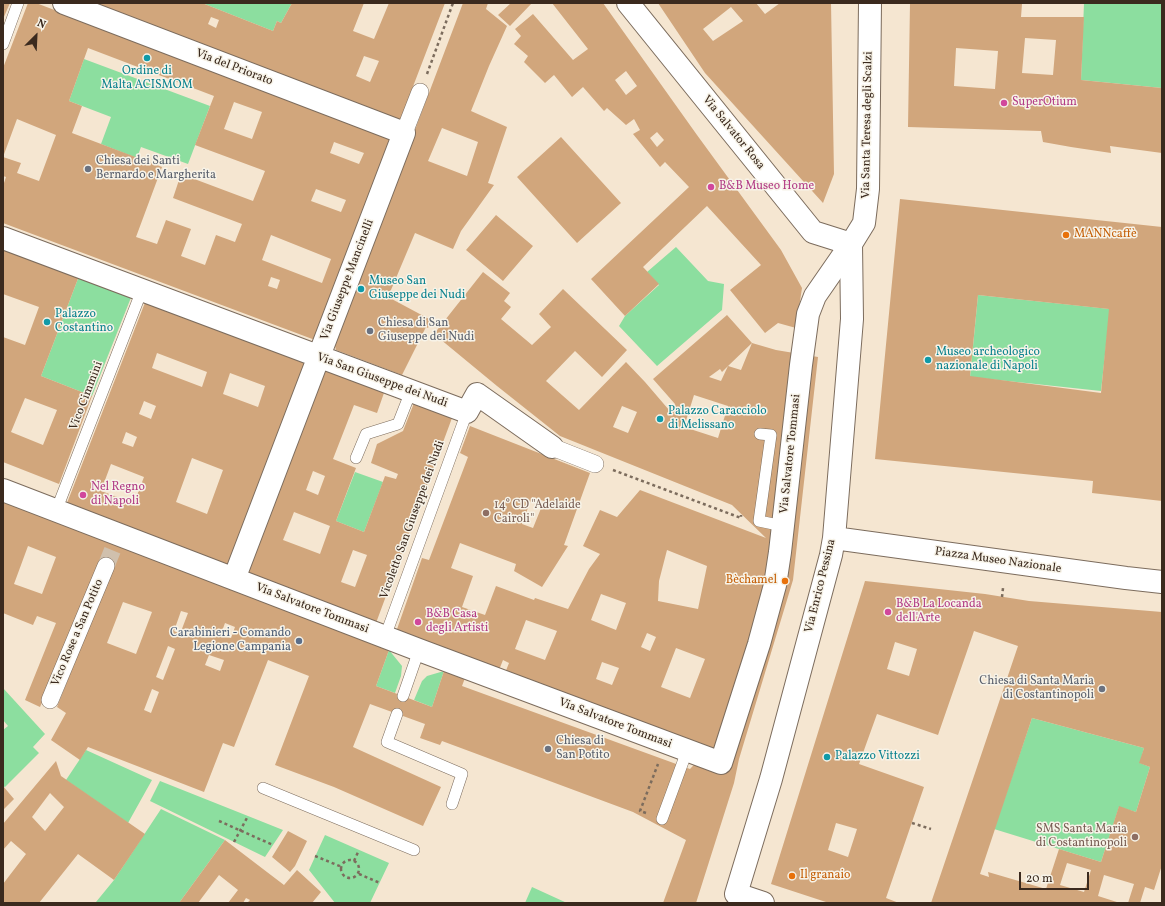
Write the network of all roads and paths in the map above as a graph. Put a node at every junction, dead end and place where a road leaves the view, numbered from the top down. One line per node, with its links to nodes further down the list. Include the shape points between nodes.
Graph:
1 (18, 3): 6 (lane)
2 (64, 3): 8 (street, Via del Priorato)
3 (453, 3): 7 (path)
4 (628, 3): 10 (street, Via Salvator Rosa, via 813,232)
5 (870, 3): 10 (street, Via Santa Teresa degli Scalzi, via 868,189 864,223)
6 (3, 44)
7 (420, 92): 8 (street, Via Giuseppe Mancinelli)
8 (404, 133): 12 (street, Via Giuseppe Mancinelli)
9 (3, 238): 11 (street, Via San Giuseppe dei Nudi)
10 (851, 244): 22 (street, Via Salvatore Tommasi, via 815,296 808,314); 23 (street, Via Enrico Pessina, via 852,318)
11 (142, 290): 12 (street, Via San Giuseppe dei Nudi); 20 (lane, Vico Cimmini)
12 (318, 357): 13 (street, Via San Giuseppe dei Nudi); 25 (street, Via Giuseppe Mancinelli)
13 (411, 391): 14 (street, Via San Giuseppe dei Nudi); 17 (lane, via 398,424 366,434)
14 (467, 412): 16 (street, via 477,394); 29 (lane, Vicoletto San Giuseppe dei Nudi)
15 (760, 434): 22 (lane, via 771,435 759,521)
16 (552, 447): 18 (street)
17 (356, 458)
18 (595, 464): 21 (path)
19 (3, 490): 20 (street, Via Salvatore Tommasi)
20 (56, 511): 25 (street, Via Salvatore Tommasi, via 117,540)
21 (741, 518)
22 (783, 526): 34 (street, Via Salvatore Tommasi, via 778,569 770,604 721,763)
23 (834, 538): 26 (street, Piazza Museo Nazionale); 52 (street, Via Enrico Pessina, via 771,779 736,894)
24 (106, 566): 32 (street, Vico Rose a San Potito)
25 (234, 579): 29 (street, Via Salvatore Tommasi)
26 (1162, 582)
27 (1003, 588): 28 (path)
28 (1002, 596)
29 (385, 637): 30 (street, Via Salvatore Tommasi)
30 (419, 650): 31 (lane); 34 (street, Via Salvatore Tommasi)
31 (403, 696)
32 (50, 700)
33 (397, 714): 36 (lane, via 387,742 462,774)
34 (687, 751): 38 (lane)
35 (263, 788): 46 (lane)
36 (452, 804)
37 (248, 816): 42 (path)
38 (662, 819)
39 (219, 821): 42 (path)
40 (912, 823): 41 (path)
41 (931, 829)
42 (240, 831): 43 (path); 44 (path)
43 (234, 842)
44 (273, 845)
45 (359, 850): 48 (path)
46 (414, 850)
47 (316, 856): 49 (path)
48 (354, 861): 49 (path, via 346,861); 50 (path, via 360,867)
49 (342, 867): 50 (path, via 342,873 347,878)
50 (359, 874): 51 (path)
51 (380, 883)
52 (763, 903)

